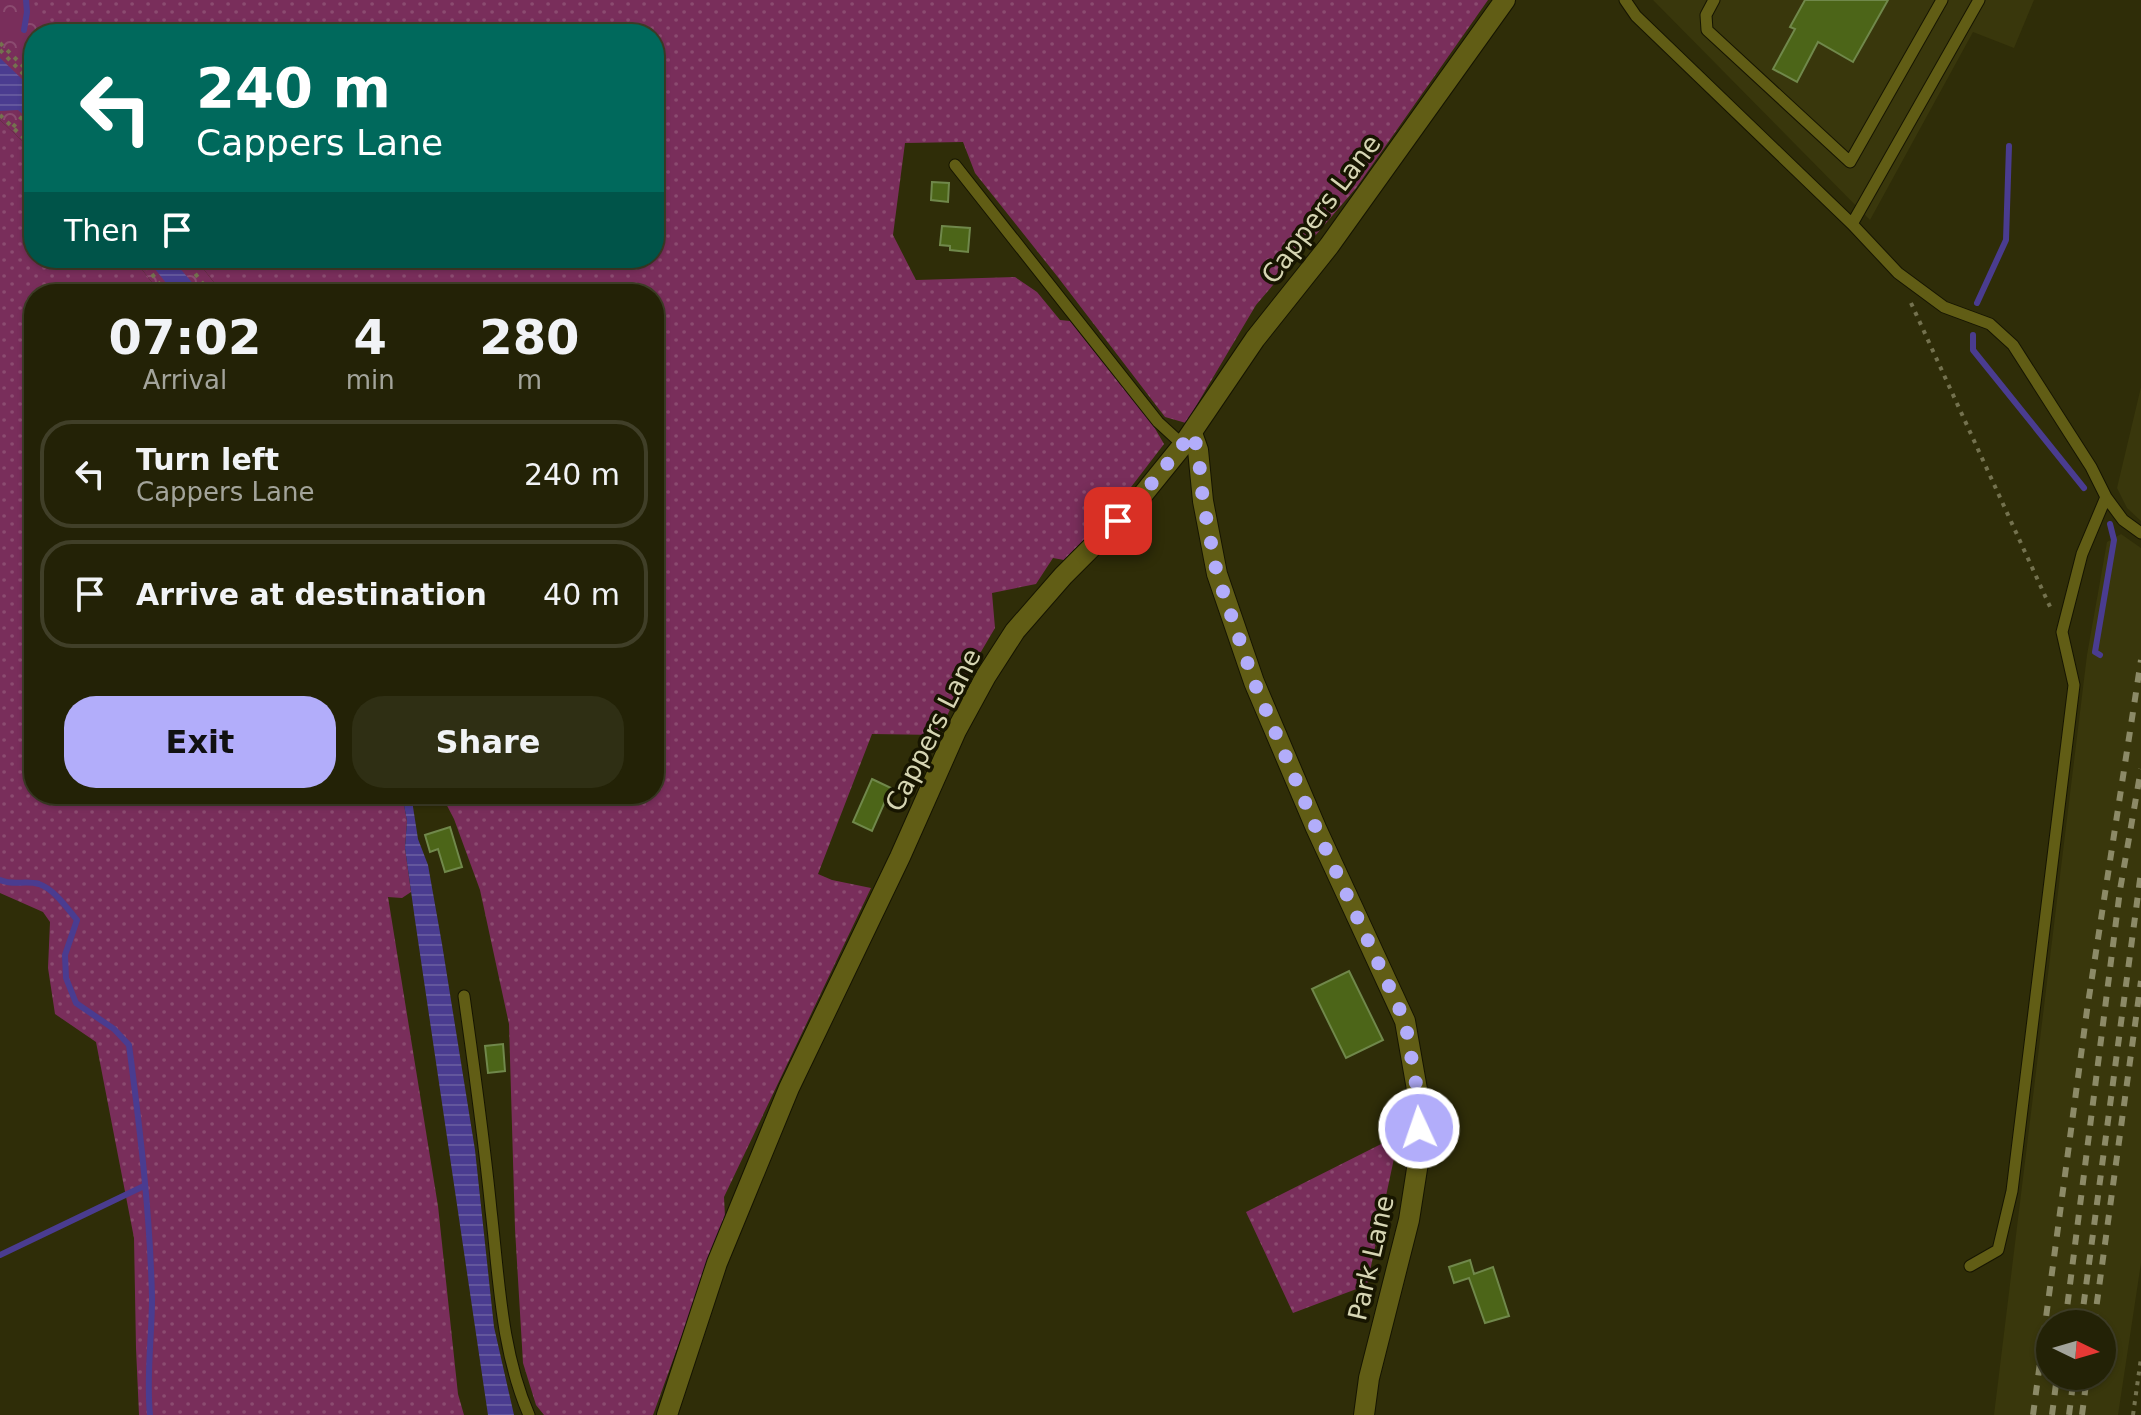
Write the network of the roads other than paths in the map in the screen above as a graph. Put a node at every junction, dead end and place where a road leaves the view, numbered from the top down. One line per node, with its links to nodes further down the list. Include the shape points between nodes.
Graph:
1 (1505, 0): 8 (street, Cappers Lane, via 1329,246 1255,339)
2 (1625, 0): 7 (lane)
3 (1714, 0): 4 (lane, via 1706,15 1707,30 1850,162)
4 (1942, 0)
5 (1979, 0): 7 (lane)
6 (955, 165): 8 (lane, via 1158,422)
7 (1852, 224): 9 (lane, via 1898,273 1944,307 1990,324 2013,345)
8 (1188, 439): 14 (street, Cappers Lane, via 1136,503 1015,631 956,731 789,1088 717,1263); 15 (street, Park Lane, via 1198,450 1217,574 1254,682 1405,1021 1419,1101 1419,1156)
9 (2106, 497): 10 (lane); 12 (lane, via 2082,554 2062,632 2074,685 2012,1191 1998,1250)
10 (2141, 533)
11 (464, 996): 13 (lane, via 503,1315)
12 (1970, 1266)
13 (529, 1415)
14 (667, 1415)
15 (1364, 1415)

